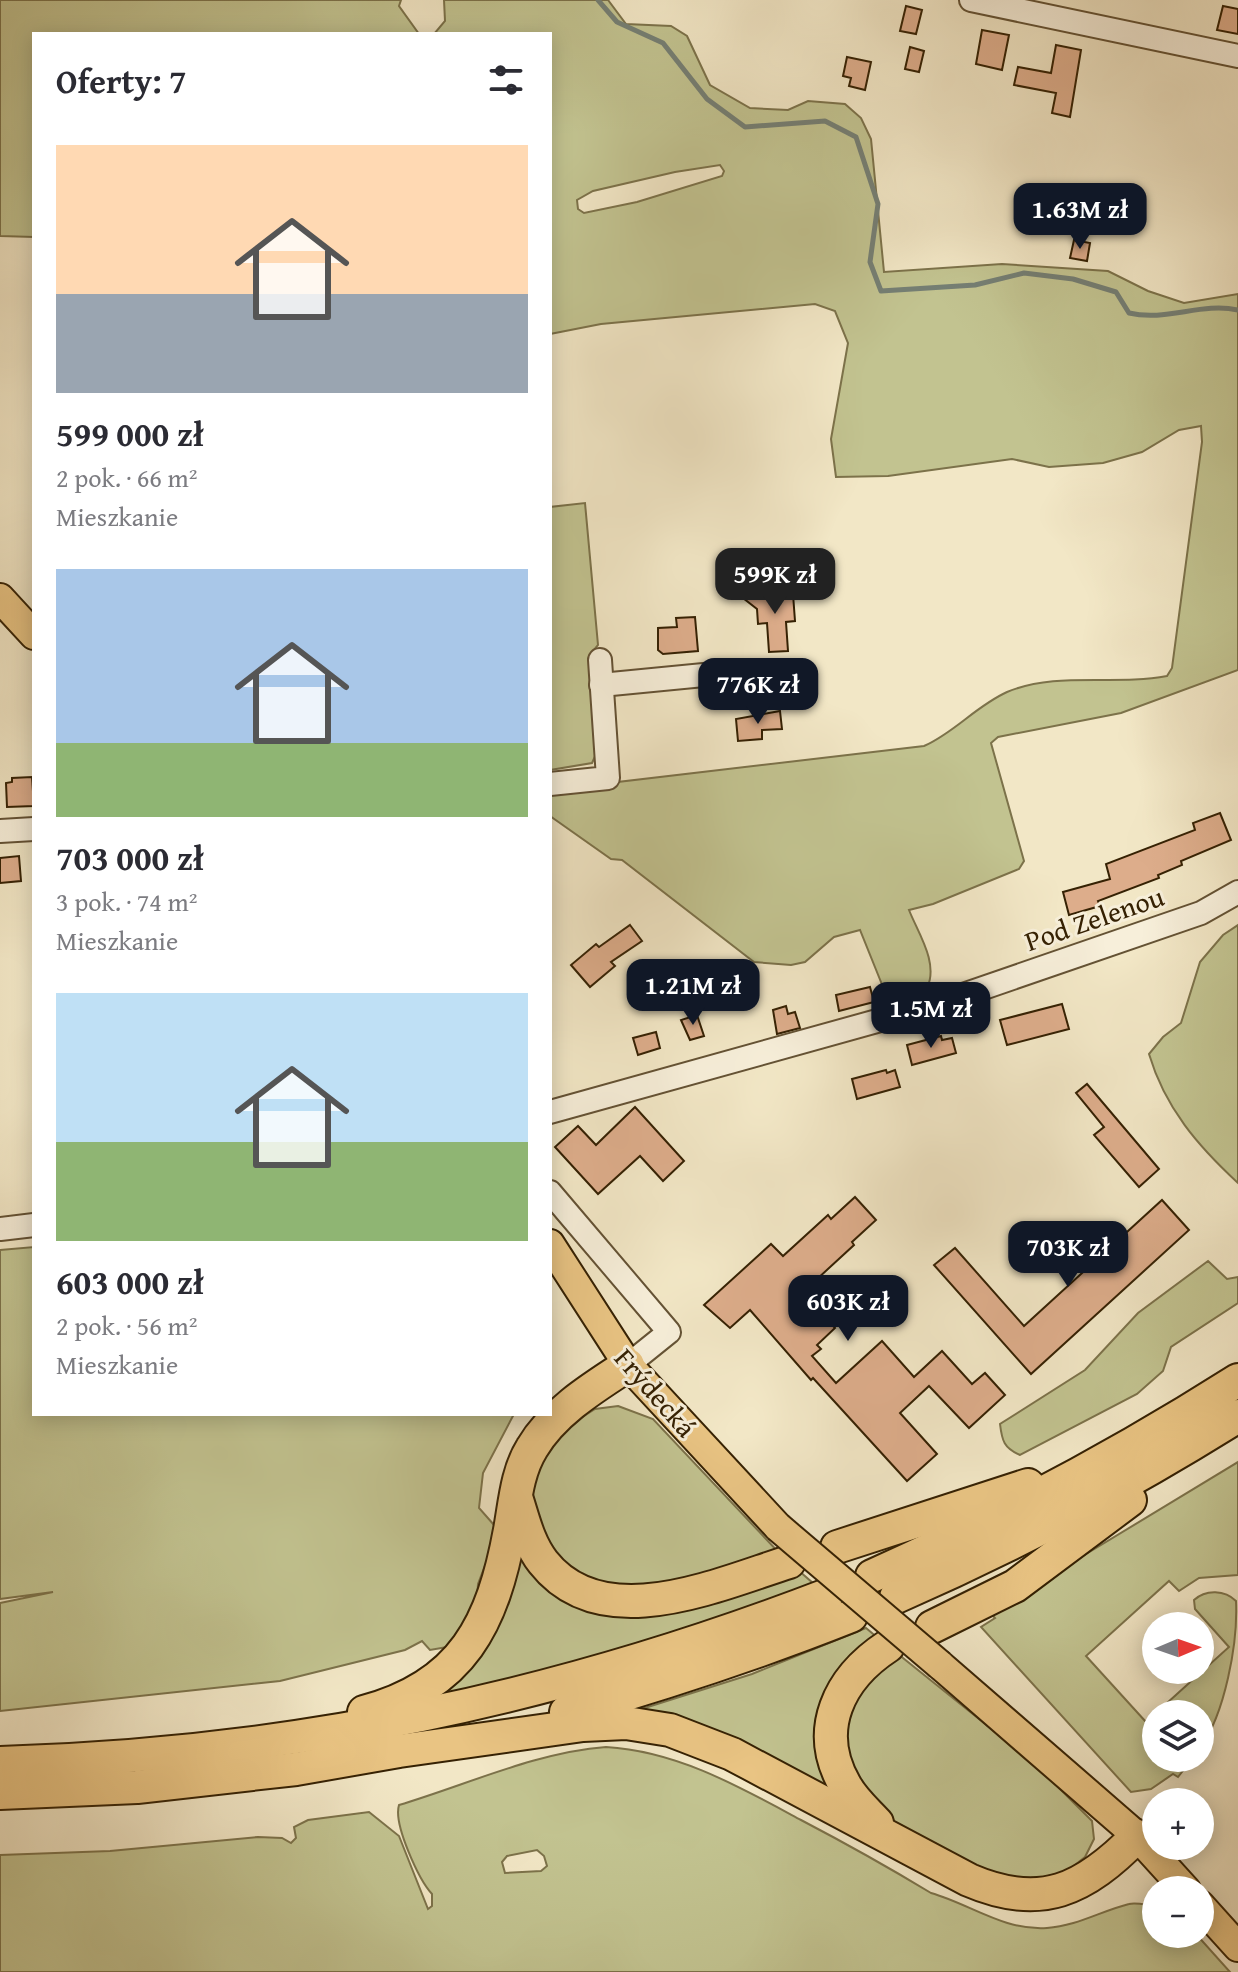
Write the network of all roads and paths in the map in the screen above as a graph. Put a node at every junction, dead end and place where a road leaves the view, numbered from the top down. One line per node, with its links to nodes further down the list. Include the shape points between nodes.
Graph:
1 (971, 0): 2 (street)
2 (1238, 56)
3 (0, 598): 4 (main road)
4 (32, 633)
5 (600, 660): 7 (street)
6 (714, 674): 7 (street)
7 (601, 685): 8 (street, via 608,778)
8 (552, 784)
9 (32, 829): 10 (street)
10 (0, 831)
11 (1238, 892): 12 (street, Pod Zelenou, via 1201,913 931,1006)
12 (552, 1111)
13 (552, 1194): 17 (street, via 669,1332)
14 (32, 1225): 15 (street)
15 (0, 1229)
16 (552, 1247): 17 (main road, Frýdecká)
17 (628, 1365): 21 (highway, via 592,1388 541,1435 523,1464); 33 (main road, Frýdecká, bridge, via 778,1527)
18 (1238, 1380): 20 (highway)
19 (1238, 1418): 20 (highway, via 985,1558 884,1587); 26 (highway, via 1015,1586)
20 (1163, 1428): 22 (highway, via 998,1496)
21 (516, 1497): 23 (highway, via 544,1562 560,1579 604,1599 669,1598); 28 (highway, via 499,1588 486,1618 453,1665 401,1700)
22 (837, 1547)
23 (789, 1562)
24 (827, 1595): 28 (highway, via 735,1630 538,1690 354,1730)
25 (851, 1616): 29 (highway, via 667,1683 562,1714)
26 (932, 1627)
27 (888, 1646): 32 (highway, via 846,1684 834,1712 831,1742 843,1782)
28 (229, 1748): 30 (highway)
29 (399, 1751): 31 (highway, via 137,1787); 32 (highway, via 604,1723 648,1726 732,1754)
30 (0, 1763)
31 (0, 1793)
32 (887, 1835): 33 (highway, via 969,1880 1026,1896 1082,1881)
33 (1137, 1836): 34 (main road)
34 (1173, 1876)
35 (1214, 1920): 36 (main road)
36 (1238, 1947)

